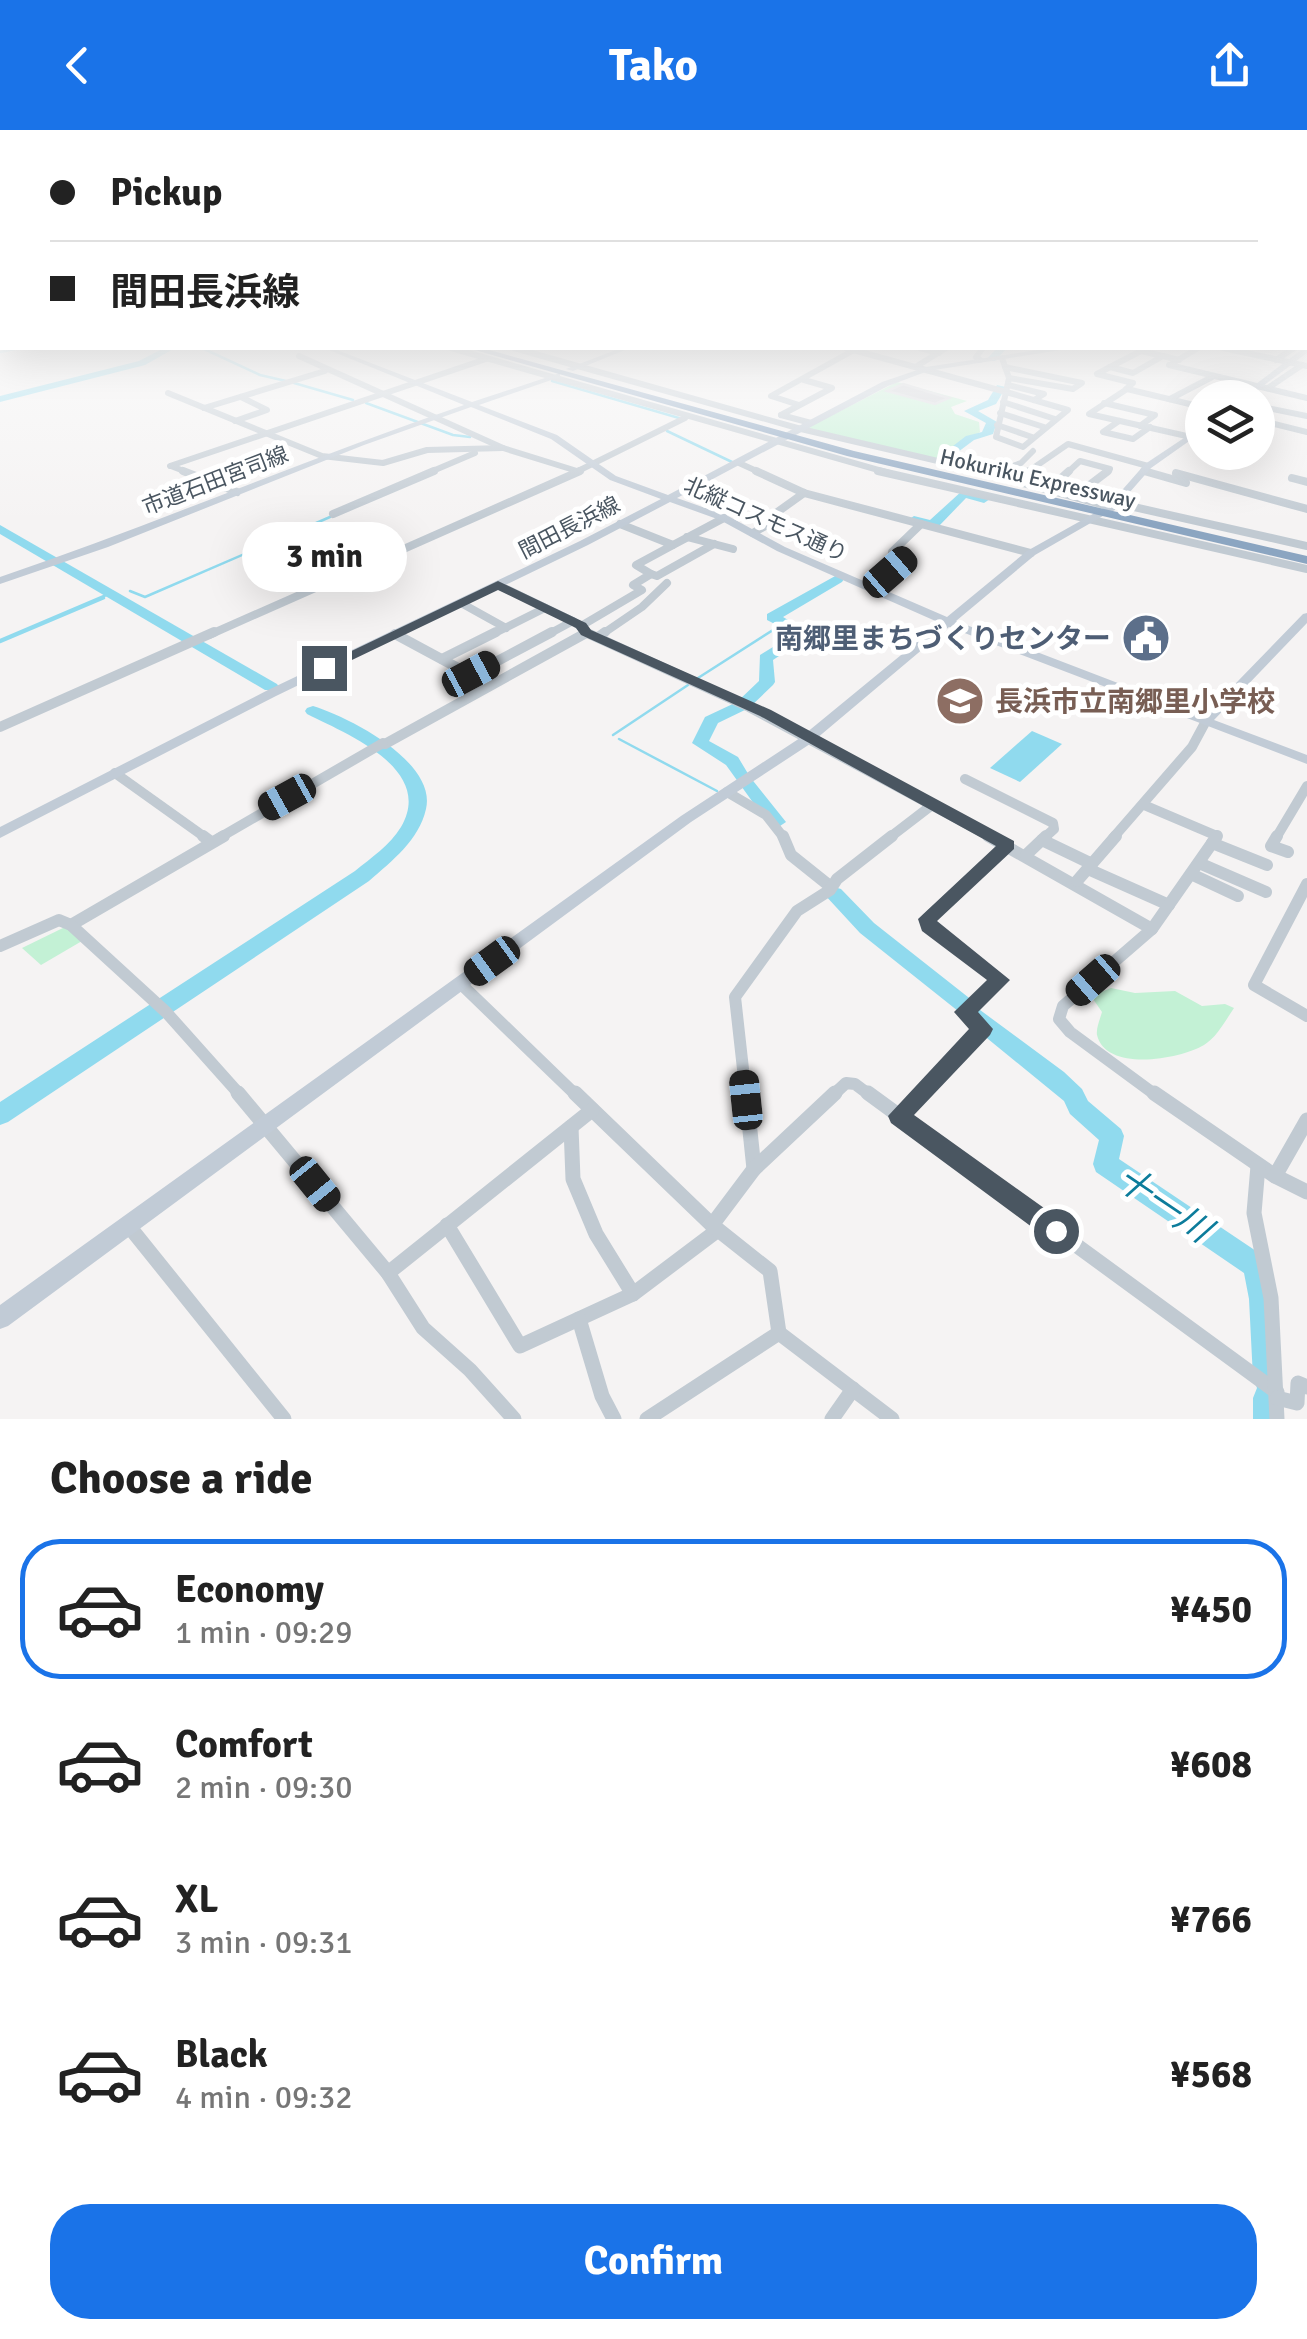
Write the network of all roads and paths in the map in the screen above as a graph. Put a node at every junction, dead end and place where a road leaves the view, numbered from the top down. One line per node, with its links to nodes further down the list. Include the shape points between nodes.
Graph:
1 (193, 404): 18 (street)
2 (219, 404): 18 (street)
3 (255, 404): 25 (street, via 267,410)
4 (349, 404): 37 (street)
5 (397, 404): 24 (street)
6 (641, 404): 22 (street)
7 (674, 404): 34 (highway, Hokuriku Expressway)
8 (675, 404): 34 (highway, Hokuriku Expressway)
9 (712, 404): 29 (street)
10 (847, 404): 29 (street, 間田長浜線)
11 (1002, 404): 20 (street)
12 (1010, 404): 23 (street)
13 (1048, 404): 23 (street, via 1068,410)
14 (1103, 404): 26 (street, via 1090,414)
15 (1109, 404): 30 (street, via 1154,415)
16 (474, 405): 24 (street, 市道石田宮司線); 49 (street, 北縦コスモス通り, via 562,440)
17 (799, 405): 29 (street, via 781,415)
18 (204, 409): 25 (street)
19 (1275, 409): 21 (street)
20 (1000, 413): 28 (street); 32 (street)
21 (1304, 413): 31 (street)
22 (685, 418): 40 (street); 49 (street)
23 (1055, 419): 32 (street)
24 (427, 421): 42 (street); 46 (street, 市道石田宮司線)
25 (233, 422): 37 (street)
26 (1119, 422): 30 (street); 33 (street, via 1102,432 1132,440)
27 (1275, 424): 31 (street)
28 (998, 425): 38 (street); 41 (street, via 996,437)
29 (806, 426): 40 (street, 間田長浜線); 57 (street)
30 (1140, 426): 33 (street)
31 (1286, 427): 36 (street)
32 (1044, 428): 38 (street)
33 (1150, 428): 35 (street)
34 (768, 430): 67 (highway, Hokuriku Expressway, via 1061,502)
35 (1185, 431)
36 (1307, 432)
37 (264, 433): 46 (street); 63 (street, via 170,466)
38 (1032, 436): 41 (street)
39 (1185, 441): 53 (street)
40 (780, 442): 48 (street, 間田長浜線); 71 (street)
41 (1024, 447): 44 (street)
42 (503, 448): 43 (street); 54 (street)
43 (477, 451): 47 (street, via 428,450); 56 (street)
44 (1033, 451): 45 (street); 57 (street, via 1021,463)
45 (1048, 455): 53 (street, via 1068,444); 58 (street)
46 (327, 456): 47 (street, via 379,464); 63 (street, 市道石田宮司線)
47 (397, 460): 50 (street)
48 (740, 463): 64 (street); 65 (street, 間田長浜線)
49 (595, 464): 54 (street); 65 (street, 北縦コスモス通り, via 613,478)
50 (407, 465)
51 (1185, 465): 55 (street)
52 (417, 469): 56 (street)
53 (1146, 469): 59 (street); 67 (street)
54 (578, 471): 98 (street)
55 (1176, 473): 59 (street); 68 (street)
56 (426, 474): 69 (street)
57 (989, 474): 67 (street)
58 (1020, 477)
59 (1166, 478): 66 (street)
60 (1292, 478): 61 (street)
61 (1307, 482)
62 (1087, 487): 62 (street, via 1059,480 1080,462 1110,469); 67 (street)
63 (237, 492): 84 (street, 市道石田宮司線)
64 (804, 493): 73 (street); 74 (street)
65 (668, 498): 70 (street, 北縦コスモス通り); 72 (street, 間田長浜線)
66 (1252, 501)
67 (1118, 507): 71 (street); 78 (street); 81 (highway, Hokuriku Expressway)
68 (1307, 509)
69 (334, 514)
70 (724, 518): 74 (street, 北縦コスモス通り); 75 (street)
71 (1083, 520): 80 (street); 82 (street)
72 (620, 524): 76 (street); 86 (street, 間田長浜線)
73 (921, 524): 80 (street); 87 (street, via 892,552 908,557)
74 (753, 534): 87 (street, 北縦コスモス通り)
75 (688, 537): 76 (street); 77 (street)
76 (673, 544): 83 (street, via 636,565)
77 (714, 544): 79 (street); 83 (street)
78 (1307, 546)
79 (733, 549)
80 (1030, 553): 91 (street)
81 (1307, 557)
82 (1307, 568)
83 (651, 574): 92 (street, via 633,585 642,590)
84 (0, 581)
85 (667, 583): 95 (street)
86 (498, 585): 88 (street, 間田長浜線); 89 (street)
87 (872, 588): 91 (street, 北縦コスモス通り)
88 (461, 603): 93 (street); 94 (street, 間田長浜線)
89 (546, 608): 92 (street); 93 (street)
90 (1307, 616): 97 (street)
91 (945, 621): 97 (street, 北縦コスモス通り); 99 (street)
92 (580, 626): 95 (street); 96 (street, via 471,674); 109 (street)
93 (506, 628): 96 (street)
94 (395, 634): 96 (street); 101 (street, 間田長浜線)
95 (598, 638): 99 (street)
96 (442, 660)
97 (1206, 721): 100 (street, 北縦コスモス通り); 106 (street)
98 (0, 727)
99 (810, 736): 104 (street); 105 (street)
100 (1307, 760)
101 (115, 774): 107 (street, 間田長浜線); 109 (street)
102 (965, 780): 108 (street, via 1053,824)
103 (1307, 786): 112 (street, via 1271,846)
104 (727, 792): 120 (street, via 766,815 791,856); 127 (street)
105 (932, 805): 111 (street); 120 (street)
106 (1144, 805): 110 (street, via 1218,836); 115 (street)
107 (0, 833)
108 (1042, 840): 113 (street); 115 (street)
109 (211, 842): 124 (street)
110 (1212, 843): 114 (street); 116 (street)
111 (1008, 845): 113 (street); 130 (street, via 927,919 1000,980 964,1012 982,1029)
112 (1288, 852)
113 (1026, 855): 118 (street)
114 (1199, 862): 117 (street); 121 (street)
115 (1090, 866): 118 (street); 123 (street)
116 (1267, 866)
117 (1190, 874): 122 (street); 123 (street)
118 (1076, 881): 125 (street)
119 (1307, 884): 128 (street, via 1254,985)
120 (831, 886): 135 (street, via 797,910 734,997)
121 (1266, 892)
122 (1238, 896)
123 (1169, 905): 125 (street)
124 (72, 924): 126 (street, via 59,920); 132 (street, via 162,1008)
125 (1152, 929): 134 (street, via 1063,1006 1059,1019)
126 (0, 946)
127 (461, 984): 129 (street); 132 (street)
128 (1307, 1016)
129 (592, 1110): 133 (street); 140 (street)
130 (899, 1116): 135 (street, via 846,1083); 148 (street)
131 (1307, 1120): 136 (street)
132 (266, 1124): 138 (street); 141 (street)
133 (571, 1127): 139 (street); 142 (street, via 574,1179 596,1234)
134 (1258, 1166): 136 (street); 148 (street, via 1254,1213 1271,1298)
135 (754, 1169): 140 (street)
136 (1275, 1176): 137 (street)
137 (1307, 1192)
138 (127, 1225): 143 (street); 149 (street)
139 (448, 1225): 141 (street); 144 (street, via 520,1346)
140 (715, 1227): 142 (street); 145 (street, via 770,1272)
141 (388, 1273): 150 (street, via 423,1328)
142 (633, 1294): 144 (street)
143 (0, 1318)
144 (579, 1319): 151 (street)
145 (779, 1333): 147 (street); 152 (street)
146 (1307, 1387): 148 (street, via 1298,1383 1296,1403)
147 (854, 1390): 153 (street); 154 (street)
148 (1277, 1395): 155 (street)
149 (284, 1419)
150 (514, 1419)
151 (614, 1419)
152 (647, 1419)
153 (832, 1419)
154 (892, 1419)
155 (1277, 1419)

